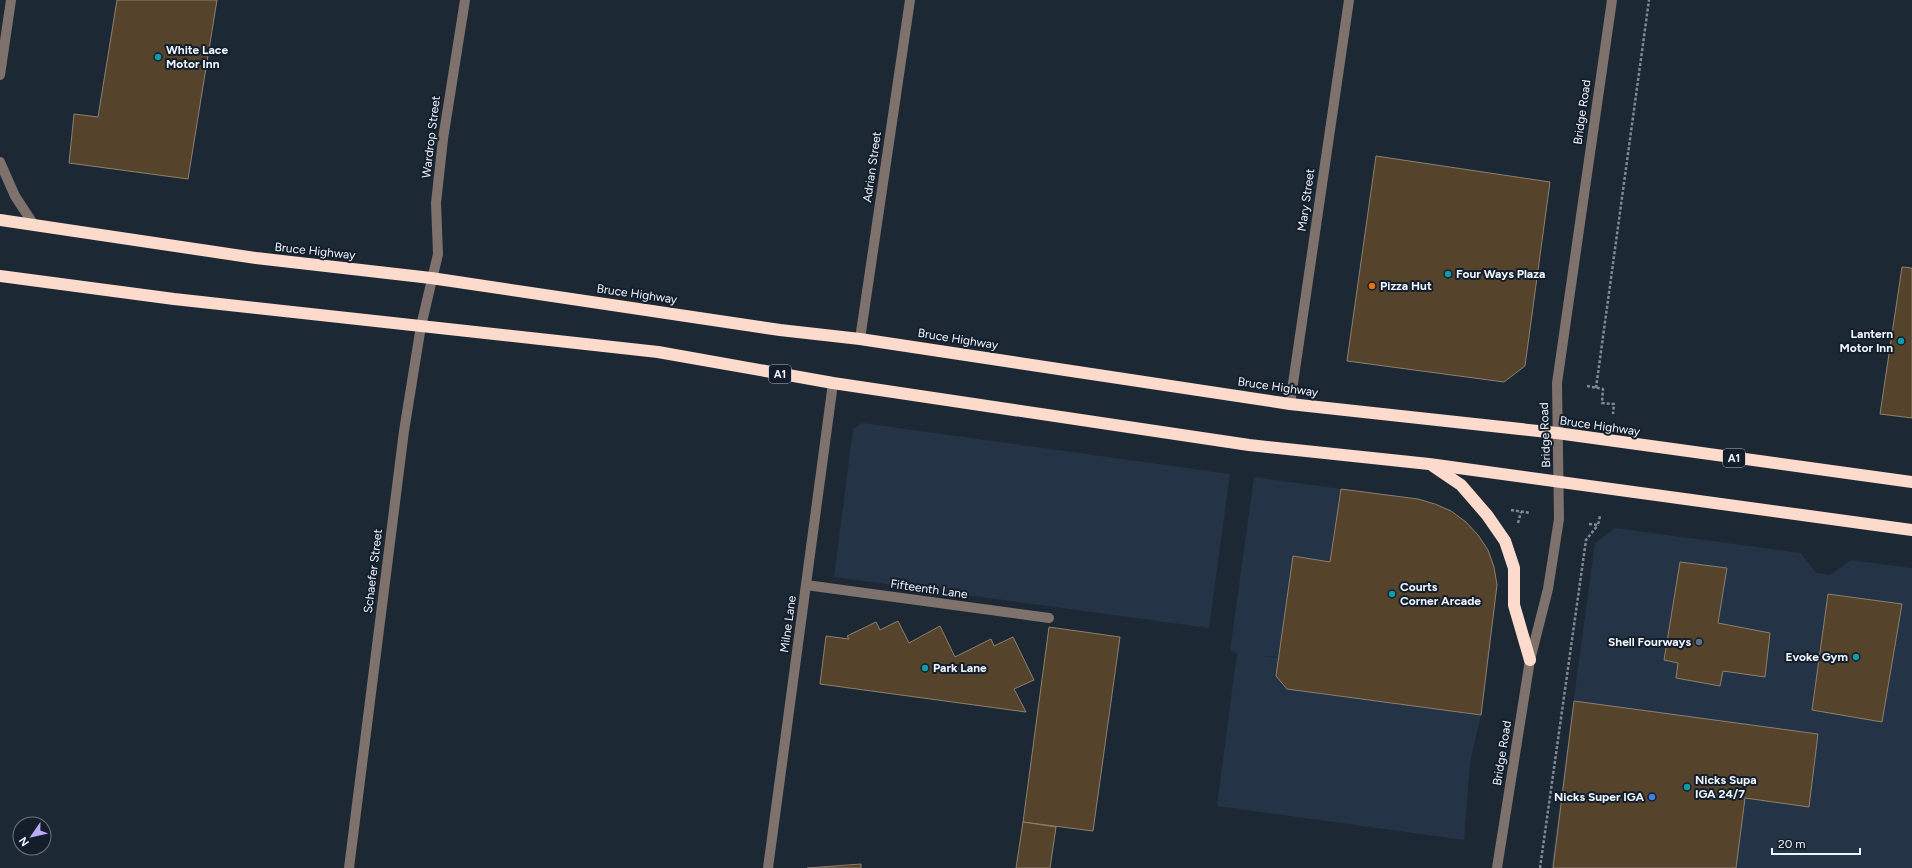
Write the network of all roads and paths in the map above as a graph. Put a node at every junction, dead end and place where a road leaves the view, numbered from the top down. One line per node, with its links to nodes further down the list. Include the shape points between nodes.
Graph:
1 (11, 0): 7 (street)
2 (464, 0): 12 (street, Wardrop Street, via 443,139 436,203 438,254)
3 (910, 0): 14 (street, Adrian Street)
4 (1349, 0): 18 (street, Mary Street)
5 (1612, 0): 20 (street, Bridge Road, via 1557,382)
6 (1649, 0): 17 (path)
7 (0, 75)
8 (0, 162): 10 (street, via 15,196)
9 (0, 220): 10 (highway, Bruce Highway / A1)
10 (34, 225): 12 (highway, Bruce Highway / A1, via 256,258)
11 (0, 276): 13 (highway, A1, via 174,299)
12 (431, 278): 13 (street, Schaefer Street); 14 (highway, Bruce Highway / A1)
13 (421, 326): 15 (highway, A1, via 658,352); 33 (street, Schaefer Street, via 404,431)
14 (860, 339): 18 (highway, Bruce Highway / A1)
15 (833, 383): 21 (highway, A1, via 1249,445); 30 (street, Milne Lane)
16 (1587, 386): 17 (path)
17 (1596, 388): 19 (path, via 1603,389 1602,403 1614,404)
18 (1290, 404): 20 (highway, Bruce Highway / A1)
19 (1613, 414)
20 (1556, 433): 22 (street, Bridge Road); 23 (highway, Bruce Highway / A1)
21 (1429, 464): 22 (highway, A1); 32 (highway, via 1461,485 1506,541 1514,568 1514,605)
22 (1559, 482): 29 (highway, A1); 32 (street, Bridge Road, via 1560,519 1548,589)
23 (1912, 482)
24 (1510, 510): 25 (path)
25 (1530, 513)
26 (1600, 516): 28 (path)
27 (1589, 524): 28 (path)
28 (1598, 525): 36 (path, via 1586,540)
29 (1912, 530)
30 (806, 585): 31 (street, Fifteenth Lane); 34 (street, Milne Lane)
31 (1050, 618)
32 (1530, 660): 35 (street, Bridge Road)
33 (349, 868)
34 (768, 868)
35 (1497, 868)
36 (1540, 868)

